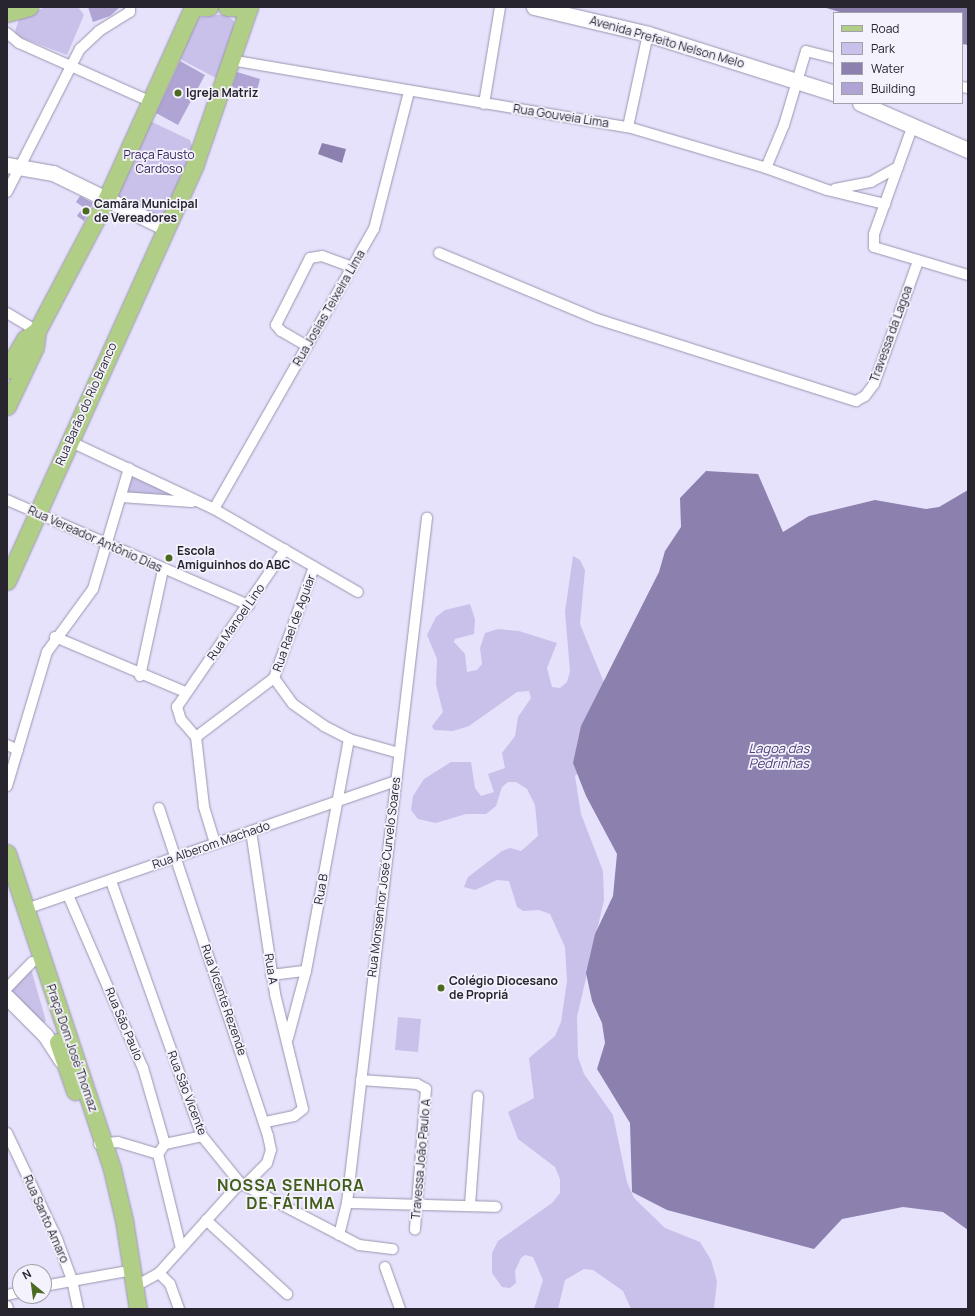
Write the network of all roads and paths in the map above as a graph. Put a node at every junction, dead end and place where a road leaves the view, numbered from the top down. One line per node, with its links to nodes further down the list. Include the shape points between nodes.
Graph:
1 (209, 7): 17 (main road, via 193,7)
2 (227, 7): 3 (main road)
3 (249, 7): 12 (main road)
4 (500, 7): 18 (street)
5 (534, 7): 10 (main road, Avenida Prefeito Nelson Melo)
6 (130, 9): 13 (street, via 99,31 80,49)
7 (19, 10): 8 (main road)
8 (7, 22)
9 (7, 33): 13 (street, via 19,43)
10 (648, 34): 14 (main road, Avenida Prefeito Nelson Melo); 21 (street)
11 (833, 58): 14 (street, via 806,52)
12 (230, 60): 15 (street, Rua Gouveia Lima); 30 (main road, via 195,164)
13 (69, 67): 17 (street); 23 (street)
14 (798, 80): 16 (main road, Avenida Prefeito Nelson Melo); 25 (street)
15 (409, 92): 18 (street, Rua Gouveia Lima); 33 (street, Rua Josias Teixeira Lima, via 374,230)
16 (833, 94)
17 (149, 101): 28 (main road)
18 (484, 104): 21 (street, Rua Gouveia Lima)
19 (862, 104): 20 (main road)
20 (913, 125): 22 (main road); 24 (street)
21 (628, 127): 25 (street, Rua Gouveia Lima)
22 (968, 150)
23 (13, 166): 27 (street); 28 (main road, via 53,172)
24 (898, 167): 26 (street, via 871,182); 29 (street)
25 (766, 168): 26 (street, Rua Gouveia Lima)
26 (827, 190): 29 (street, Rua Gouveia Lima)
27 (7, 192)
28 (106, 200): 30 (main road); 36 (main road)
29 (885, 204): 32 (street, via 873,239 877,249)
30 (166, 228): 40 (main road, Rua Barão do Rio Branco)
31 (439, 252): 32 (street, Travessa da Lagoa, via 597,319 856,401 865,396 874,384)
32 (918, 261): 34 (street)
33 (352, 267): 37 (street, Rua Josias Teixeira Lima); 37 (street, via 322,256 313,256 276,321 277,328)
34 (968, 275)
35 (7, 313): 36 (street)
36 (37, 331): 38 (main road, via 25,339); 39 (main road, via 35,346)
37 (307, 346): 45 (street, Rua Josias Teixeira Lima)
38 (7, 370)
39 (7, 406)
40 (69, 441): 41 (street); 46 (main road, Rua Barão do Rio Branco)
41 (129, 468): 42 (street); 44 (street)
42 (121, 497): 44 (street); 48 (street)
43 (7, 500): 46 (street, Rua Vereador Antônio Dias)
44 (198, 502): 45 (street)
45 (214, 510): 49 (street)
46 (38, 514): 48 (street, Rua Vereador Antônio Dias); 52 (main road, Rua Barão do Rio Branco)
47 (427, 518): 63 (street, Rua Monsenhor José Curvelo Soares)
48 (107, 545): 51 (street, Rua Vereador Antônio Dias); 55 (street, via 93,589)
49 (285, 550): 50 (street); 54 (street, Rua Manoel Lino)
50 (314, 567): 53 (street); 57 (street, Rua Rael de Aguiar)
51 (163, 570): 54 (street, Rua Vereador Antônio Dias); 56 (street)
52 (7, 581)
53 (358, 592)
54 (249, 605): 58 (street, Rua Manoel Lino)
55 (55, 637): 56 (street); 62 (street, via 41,667)
56 (140, 676): 58 (street)
57 (274, 678): 59 (street, Rua Rael de Aguiar); 60 (street, via 303,712)
58 (185, 692): 59 (street, Rua Manoel Lino, via 177,710)
59 (196, 737): 69 (street, via 203,800)
60 (349, 739): 63 (street); 66 (street, Rua B)
61 (7, 745): 62 (street)
62 (18, 750): 65 (street)
63 (399, 752): 64 (street, Rua Monsenhor José Curvelo Soares)
64 (395, 781): 66 (street, Rua Alberom Machado); 84 (street, Rua Monsenhor José Curvelo Soares)
65 (7, 786)
66 (337, 802): 68 (street, Rua Alberom Machado); 77 (street, Rua B)
67 (158, 808): 71 (street, Rua Vicente Rezende)
68 (251, 831): 69 (street, Rua Alberom Machado); 78 (street, Rua A)
69 (215, 843): 71 (street, Rua Alberom Machado)
70 (7, 853): 75 (main road)
71 (176, 857): 72 (street, Rua Alberom Machado); 86 (street, Rua Vicente Rezende)
72 (111, 881): 74 (street, Rua Alberom Machado); 88 (street, Rua São Vicente)
73 (7, 884): 76 (main road)
74 (68, 895): 75 (street, Rua Alberom Machado); 90 (street, Rua São Paulo, via 143,1068)
75 (26, 909): 76 (main road)
76 (36, 957): 79 (street); 81 (main road, Praça Dom José Thomaz)
77 (306, 971): 78 (street); 82 (street, Rua B)
78 (271, 975): 82 (street, Rua A)
79 (7, 988)
80 (7, 997): 83 (main road, Praça Dom José Thomaz, via 45,1035)
81 (58, 1025): 83 (main road); 89 (main road, Praça Dom José Thomaz)
82 (288, 1038): 86 (street, Rua A, via 302,1104 299,1115)
83 (65, 1068): 89 (main road, Praça Dom José Thomaz)
84 (361, 1080): 93 (street, Rua Monsenhor José Curvelo Soares); 95 (street, Travessa João Paulo A, via 417,1084 425,1088)
85 (478, 1096): 94 (street)
86 (265, 1122): 92 (street, Rua Vicente Rezende, via 270,1156)
87 (7, 1133): 105 (street, Rua Santo Amaro, via 57,1239)
88 (202, 1136): 90 (street); 92 (street, Rua São Vicente)
89 (102, 1143): 91 (street, via 125,1143); 104 (main road, via 112,1169)
90 (165, 1144): 91 (street)
91 (158, 1154): 100 (street)
92 (242, 1184): 97 (street); 99 (street, Rua São Vicente)
93 (347, 1203): 95 (street); 99 (street, Rua Monsenhor José Curvelo Soares)
94 (470, 1205): 95 (street); 96 (street)
95 (416, 1207): 98 (street, Travessa João Paulo A)
96 (496, 1207)
97 (206, 1220): 100 (street); 107 (street)
98 (415, 1230)
99 (339, 1234): 101 (street, Rua São Vicente, via 365,1246)
100 (181, 1248): 103 (street)
101 (393, 1249)
102 (385, 1267): 111 (street)
103 (159, 1273): 104 (street); 110 (street, via 170,1284)
104 (133, 1279): 105 (street); 109 (main road)
105 (72, 1280): 106 (street); 108 (street, Rua Santo Amaro)
106 (52, 1284)
107 (287, 1294)
108 (78, 1309)
109 (138, 1309)
110 (180, 1309)
111 (400, 1309)

